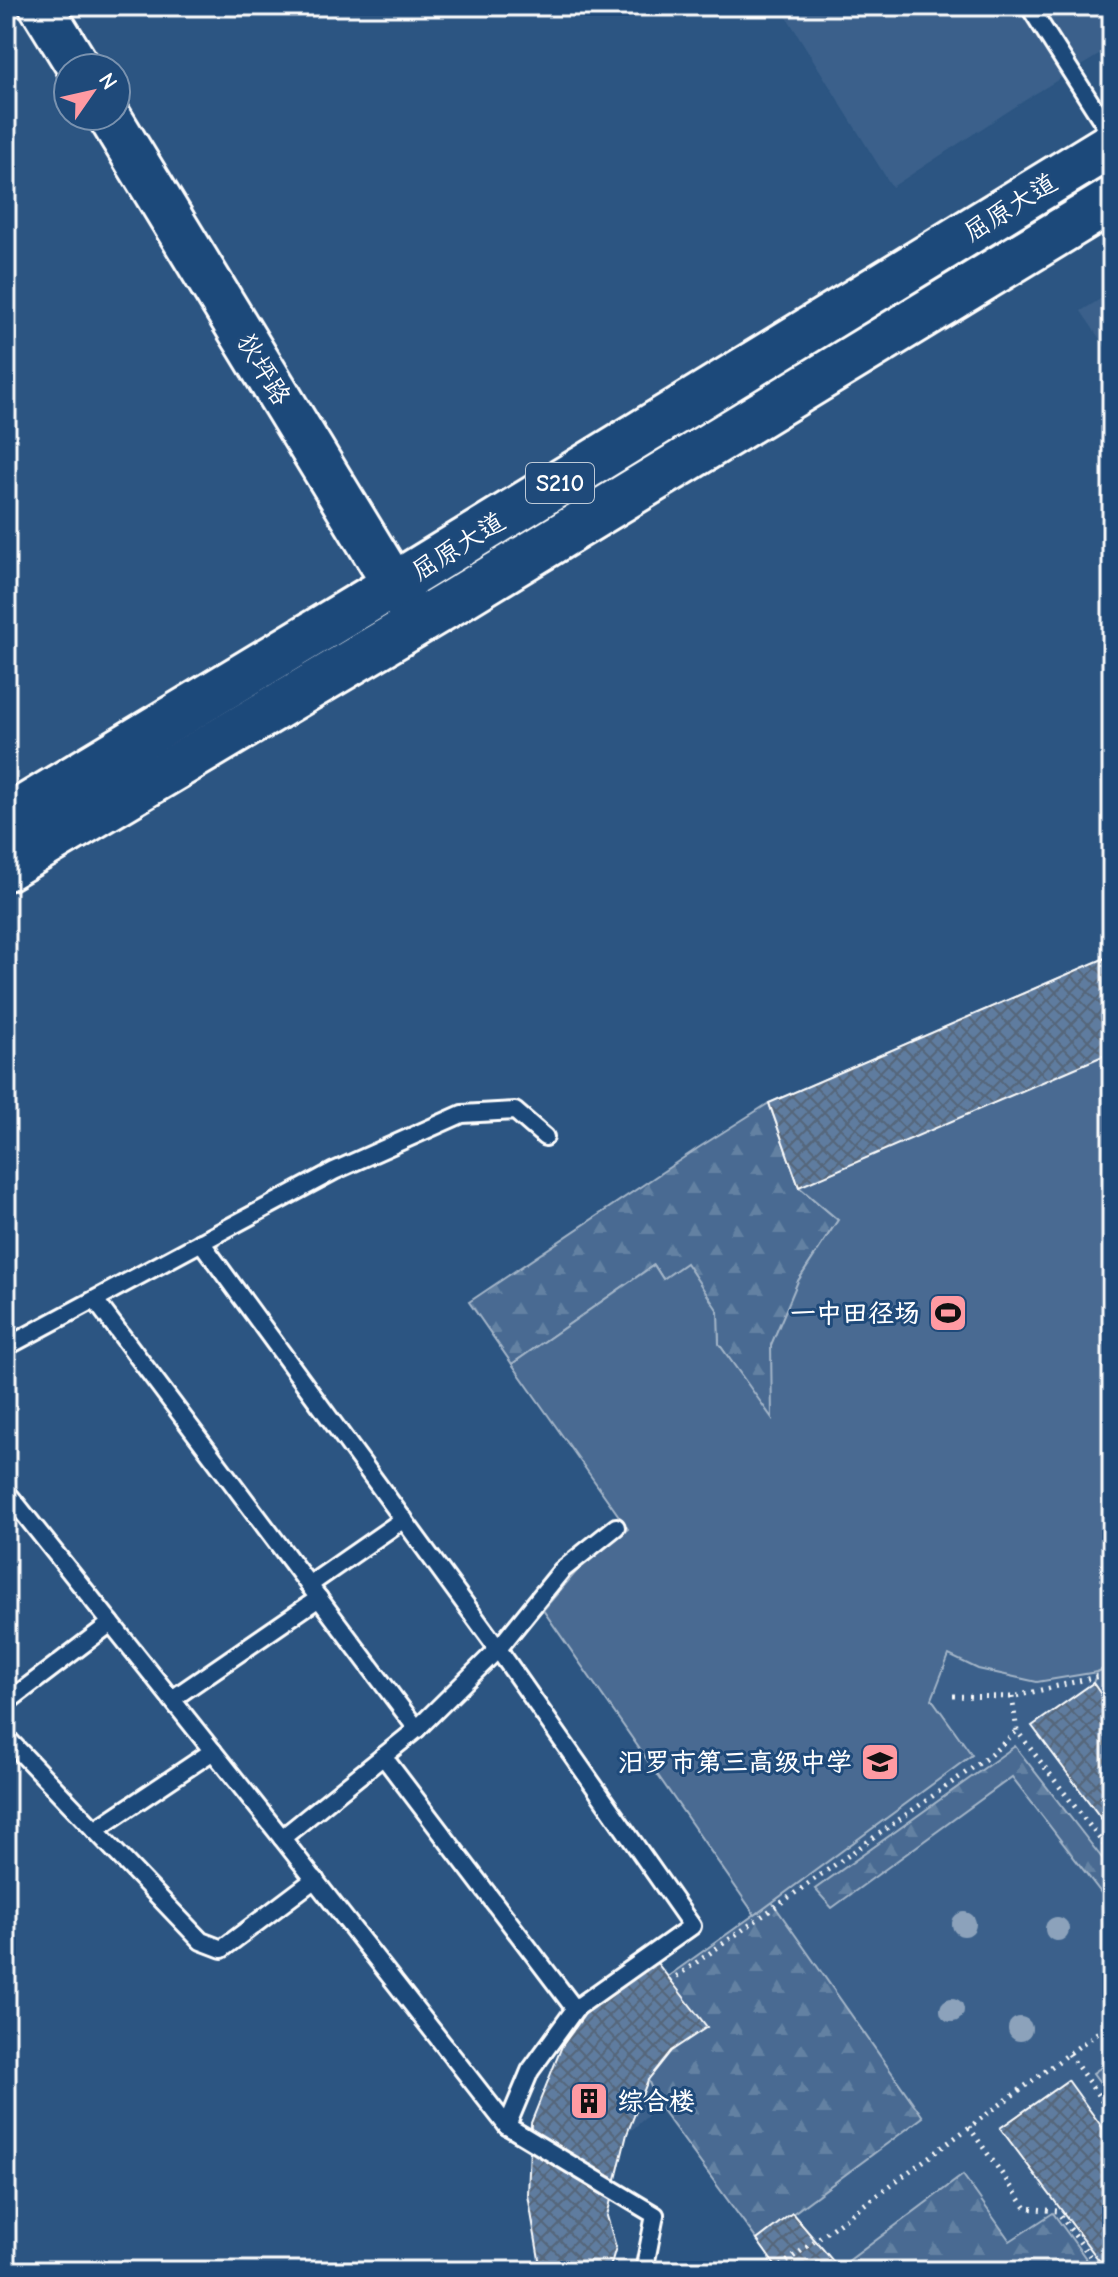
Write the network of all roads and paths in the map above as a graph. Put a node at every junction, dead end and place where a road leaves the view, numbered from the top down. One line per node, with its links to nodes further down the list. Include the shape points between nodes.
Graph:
1 (41, 6): 3 (street)
2 (1029, 6): 5 (lane)
3 (69, 52)
4 (119, 132): 8 (street, 狄坪路)
5 (1112, 136)
6 (1112, 144): 8 (main road, 屈原大道 / S210)
7 (1112, 200): 9 (main road, 屈原大道 / S210)
8 (395, 584): 9 (street, 狄坪路); 10 (main road, 屈原大道 / S210)
9 (417, 623): 11 (main road, 屈原大道 / S210)
10 (6, 819)
11 (6, 868)
12 (545, 1137): 13 (lane, via 515,1111 462,1114 334,1171)
13 (201, 1242): 14 (lane); 17 (lane)
14 (95, 1300): 15 (lane); 19 (lane)
15 (6, 1347)
16 (6, 1491): 20 (lane)
17 (404, 1519): 19 (lane); 21 (lane)
18 (616, 1527): 21 (lane, via 562,1570)
19 (314, 1592): 25 (lane); 27 (lane)
20 (111, 1623): 25 (lane); 26 (lane)
21 (498, 1649): 27 (lane); 37 (lane, via 692,1926)
22 (1112, 1673): 24 (path)
23 (953, 1696): 24 (path)
24 (1012, 1697): 28 (path)
25 (172, 1699): 30 (lane)
26 (6, 1703)
27 (417, 1729): 31 (lane)
28 (1017, 1731): 34 (path); 36 (path, via 988,1757)
29 (6, 1737): 32 (lane)
30 (213, 1751): 32 (lane); 33 (lane)
31 (383, 1756): 33 (lane); 37 (lane)
32 (95, 1830): 35 (lane, via 201,1941 222,1949)
33 (282, 1838): 35 (lane)
34 (1112, 1855)
35 (315, 1879): 41 (lane)
36 (670, 1981)
37 (575, 2009): 41 (lane, via 530,2071)
38 (1112, 2022): 39 (path)
39 (1068, 2053): 40 (path); 42 (path)
40 (1112, 2115)
41 (507, 2126): 43 (lane, via 655,2215)
42 (969, 2127): 44 (path); 45 (path, via 1026,2208 1057,2211)
43 (644, 2271)
44 (774, 2271)
45 (1101, 2271)

